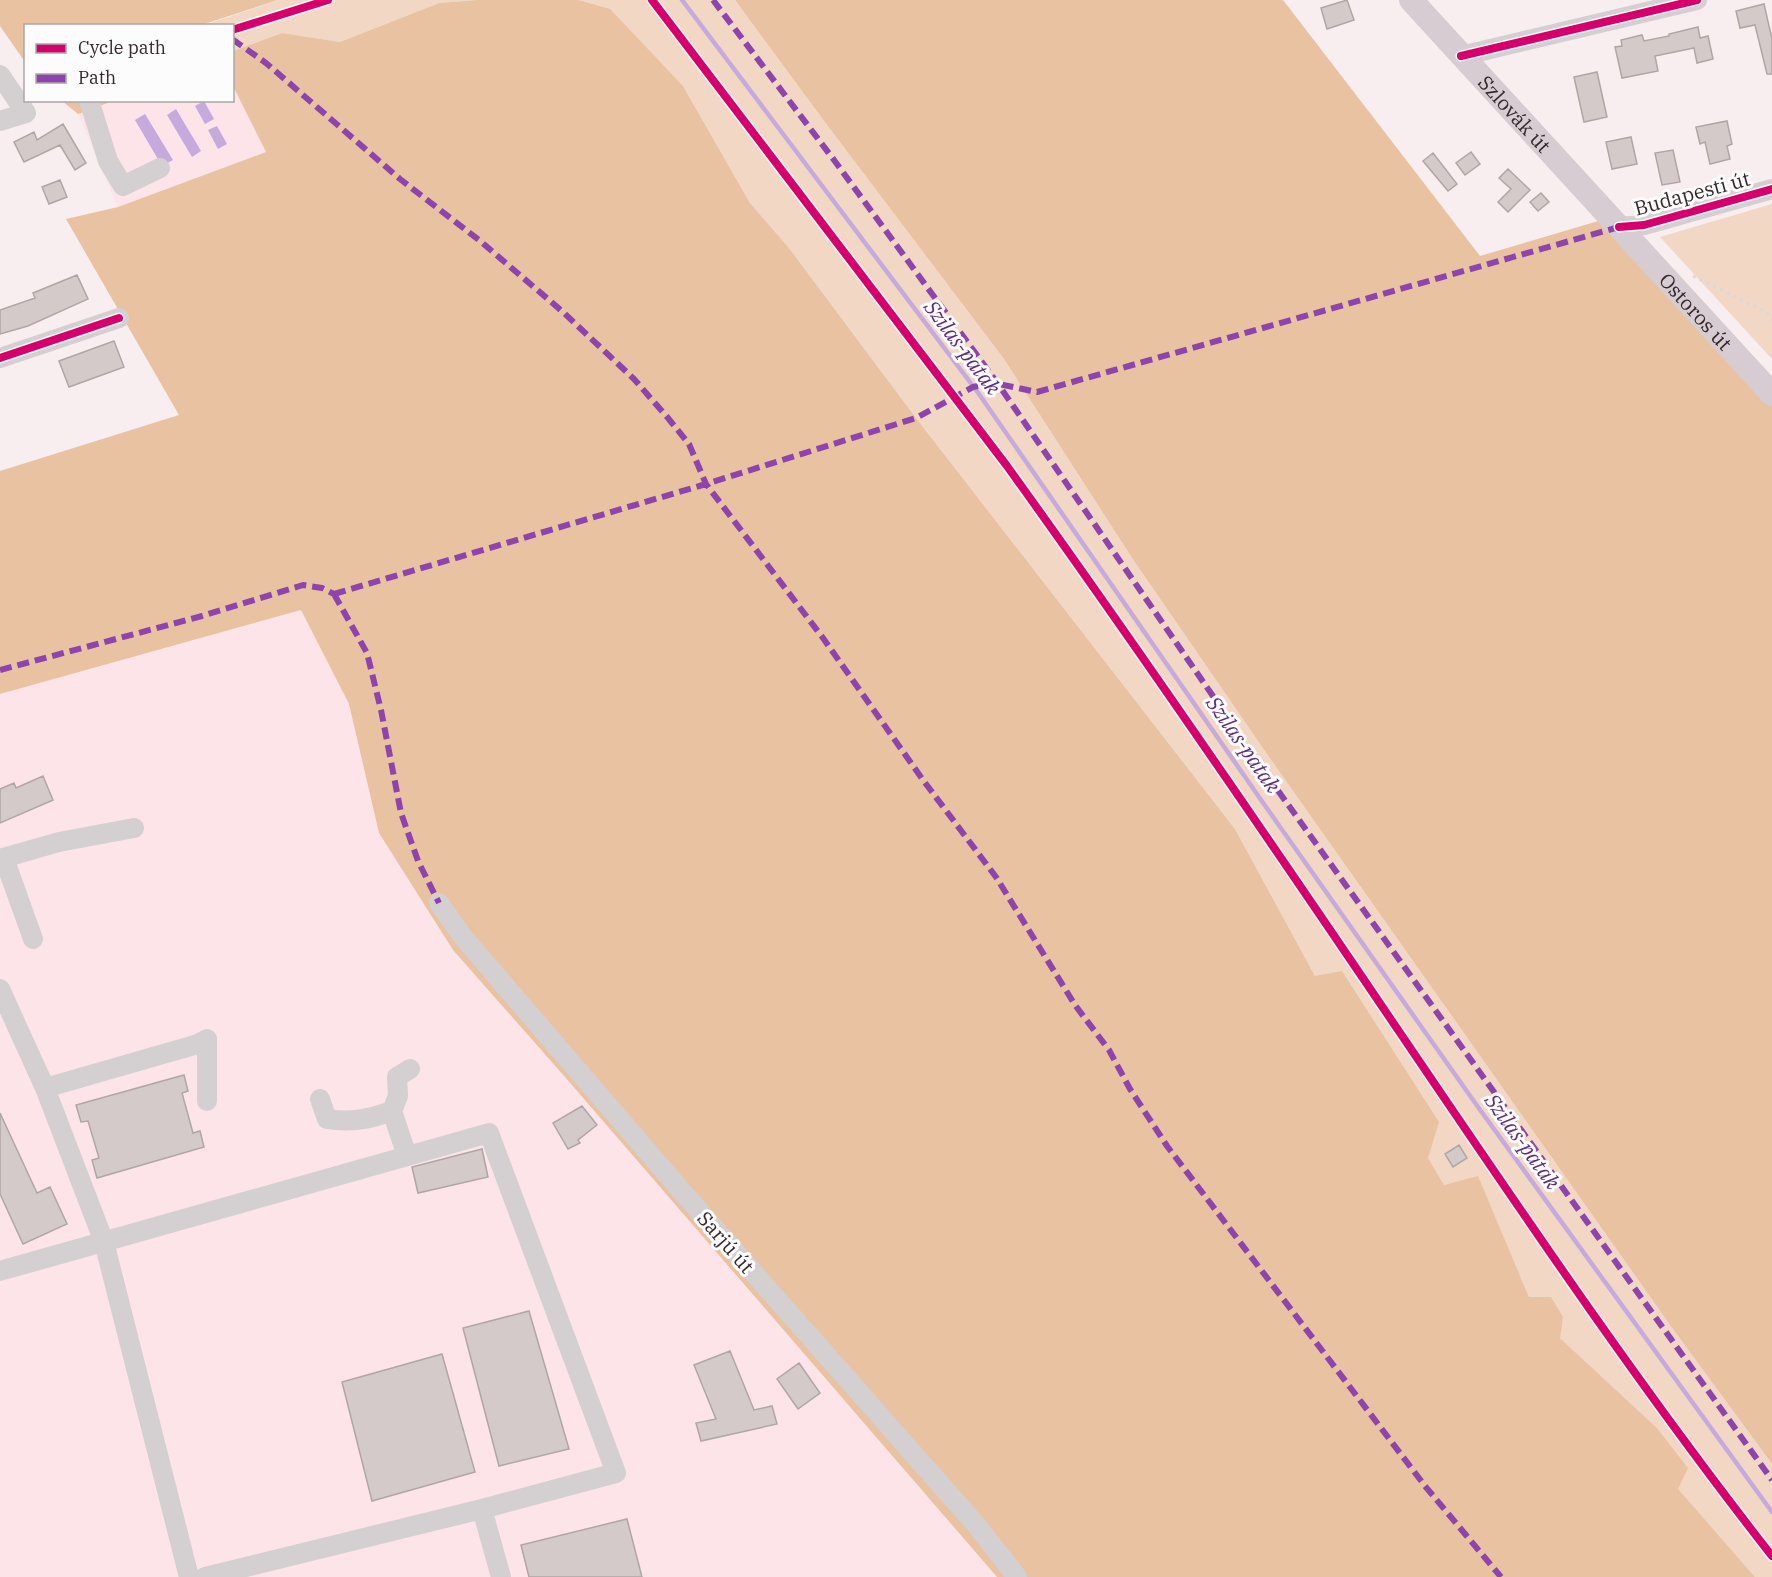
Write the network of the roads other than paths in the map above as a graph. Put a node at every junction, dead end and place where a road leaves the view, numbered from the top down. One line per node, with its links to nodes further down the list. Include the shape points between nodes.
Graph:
1 (1412, 0): 3 (main road, Szlovák út)
2 (1697, 0): 3 (street)
3 (1461, 56): 9 (main road, Szlovák út)
4 (0, 75): 6 (street, via 26,113)
5 (90, 102): 7 (street, via 108,161 123,186)
6 (0, 121)
7 (160, 168)
8 (1772, 189): 9 (street, Budapesti út, via 1644,225)
9 (1620, 227): 12 (main road, Ostoros út)
10 (119, 318): 11 (street)
11 (0, 358)
12 (1772, 394)
13 (134, 828): 14 (street)
14 (2, 858): 16 (street)
15 (440, 903): 30 (street, Sarjú út, via 464,937 978,1527)
16 (33, 939)
17 (0, 989): 19 (street)
18 (410, 1069): 22 (street, via 397,1077 398,1096)
19 (45, 1088): 21 (street, via 202,1047); 24 (street)
20 (320, 1099): 22 (street, via 327,1119 345,1122)
21 (207, 1101)
22 (392, 1111): 23 (street)
23 (407, 1156): 24 (street); 26 (street, via 489,1132 616,1473)
24 (104, 1242): 25 (street); 27 (street)
25 (0, 1271)
26 (482, 1509): 28 (street); 29 (street)
27 (189, 1577)
28 (205, 1577)
29 (501, 1577)
30 (1017, 1577)

